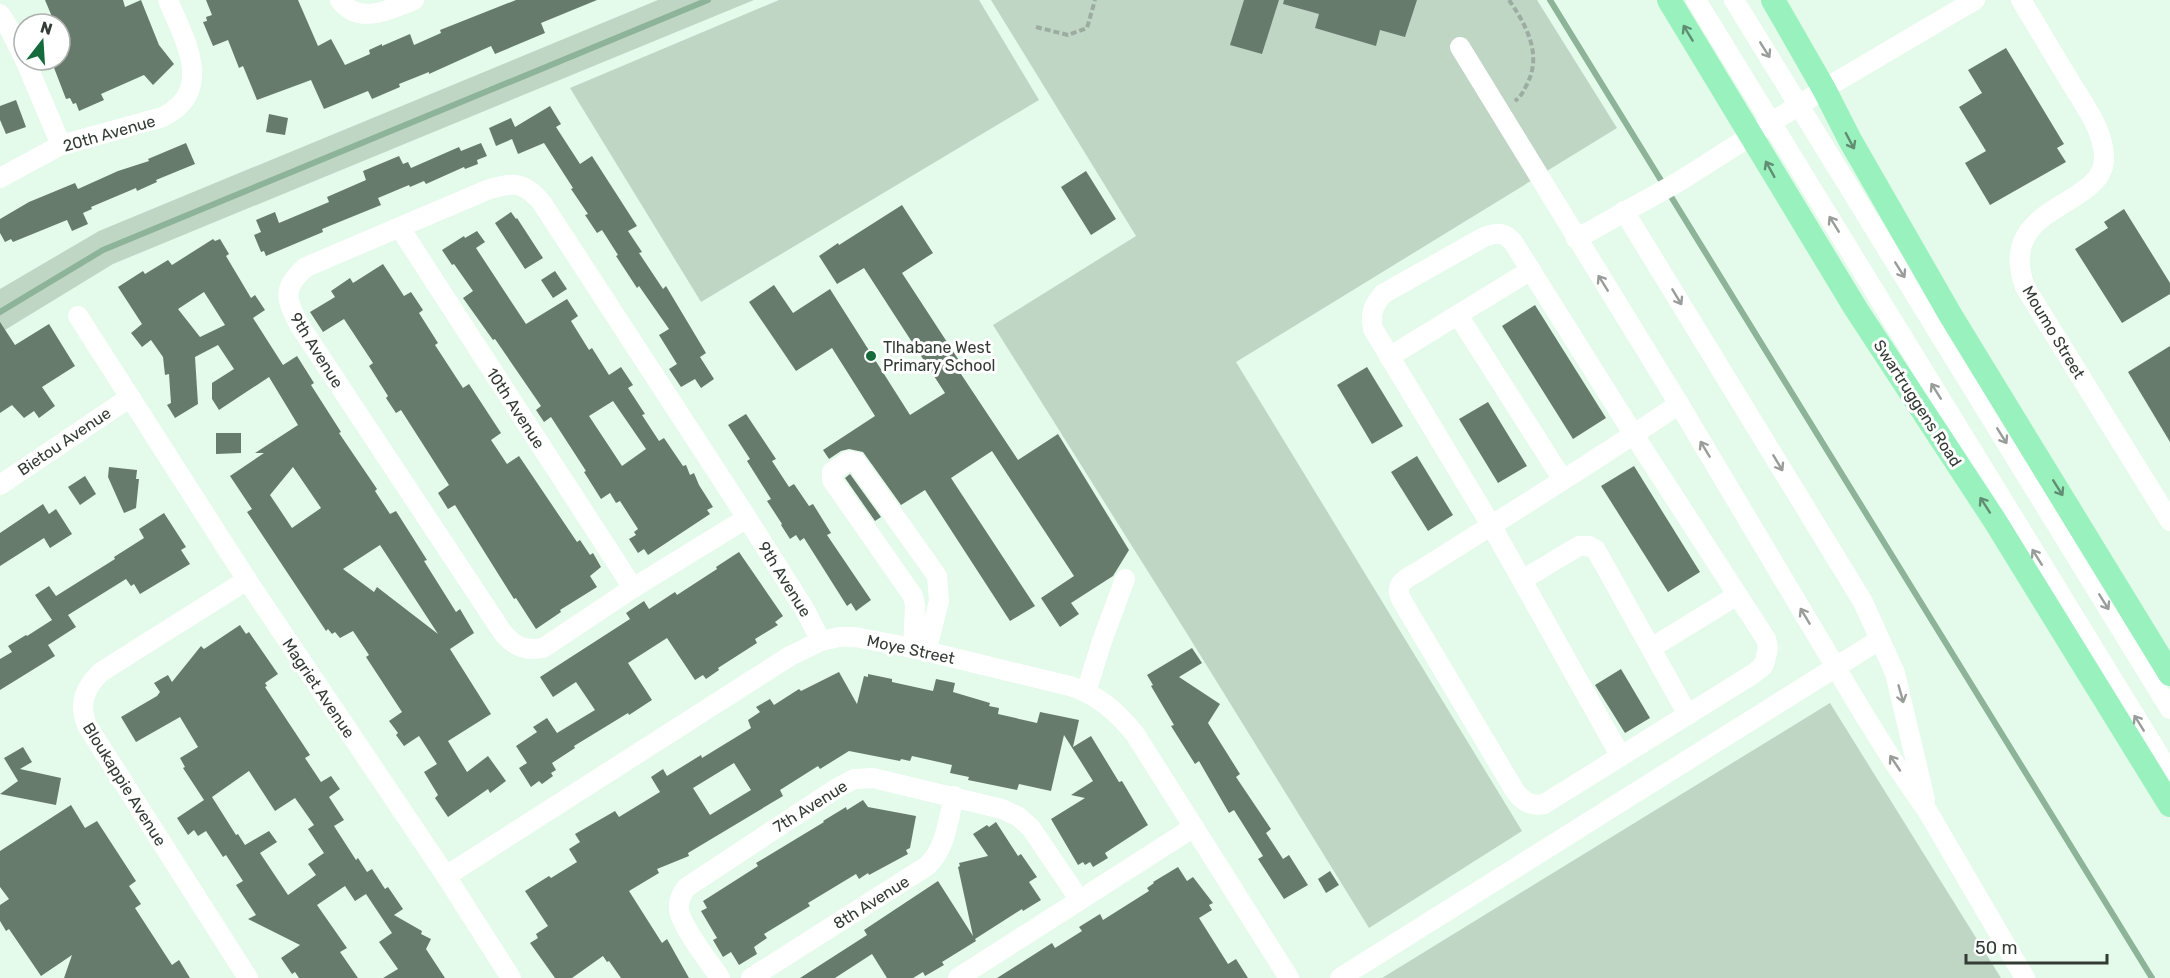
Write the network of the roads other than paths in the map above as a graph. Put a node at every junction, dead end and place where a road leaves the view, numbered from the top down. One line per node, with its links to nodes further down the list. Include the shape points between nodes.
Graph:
1 (168, 0): 17 (street, 20th Avenue, via 193,71 185,101 164,117)
2 (340, 0): 3 (street, via 347,8 368,15)
3 (414, 0)
4 (1669, 0): 16 (main road, Swartruggens Road, one-way to 4)
5 (1696, 0): 16 (street)
6 (1734, 0): 15 (street, one-way to 15)
7 (1773, 0): 14 (main road)
8 (1975, 0): 14 (street)
9 (2021, 0): 32 (street, Moumo Street, via 2091,116 2105,159 2099,176 2086,189 2042,218 2027,233 2021,245 2020,273)
10 (0, 14): 11 (street)
11 (12, 34)
12 (1460, 46): 21 (street)
13 (29, 72): 17 (street)
14 (1824, 88): 15 (street); 44 (main road, one-way to 44, via 1951,315)
15 (1799, 105): 16 (street); 46 (street, one-way to 46)
16 (1762, 129): 19 (street); 49 (street, one-way to 16); 51 (main road, Swartruggens Road, one-way to 16, via 2002,531 1781,188)
17 (60, 145): 18 (street, 20th Avenue)
18 (0, 178)
19 (1624, 211): 21 (street); 40 (street, one-way to 40, via 1863,602)
20 (400, 228): 31 (street, 9th Avenue, via 506,184 532,191); 37 (street, 10th Avenue); 37 (street, 9th Avenue, via 306,267 295,276 288,301 300,326 510,642 531,650 543,648)
21 (1576, 239): 27 (street, one-way to 21)
22 (1531, 270): 23 (street); 25 (street, via 1514,242 1506,234 1498,233 1484,237 1383,294 1373,306 1371,320); 28 (street)
23 (1458, 315): 25 (street); 29 (street)
24 (78, 316): 26 (street, Magriet Avenue)
25 (1389, 357): 33 (street)
26 (129, 398): 30 (street, Bietou Avenue); 35 (street, Magriet Avenue)
27 (1679, 404): 28 (street); 43 (street, one-way to 27)
28 (1634, 435): 29 (street); 38 (street)
29 (1563, 480): 33 (street)
30 (0, 485)
31 (747, 518): 37 (street, 9th Avenue); 39 (street, 9th Avenue)
32 (2170, 521)
33 (1491, 525): 36 (street); 48 (street, via 1405,579 1398,587 1402,601 1521,799 1534,805 1544,804)
34 (1125, 579): 45 (street)
35 (246, 580): 54 (street, Magriet Avenue); 56 (street, Bloukappie Avenue, via 101,672 87,689 82,710 88,727)
36 (1522, 580): 41 (street, via 1579,546 1592,548); 48 (street)
37 (633, 588)
38 (1737, 596): 41 (street); 47 (street, via 1766,639 1763,666)
39 (821, 640): 42 (street, Moye Street, via 855,638); 54 (street, Moye Street)
40 (1879, 640): 43 (street); 52 (street, one-way to 52, via 1895,673)
41 (1651, 648): 47 (street)
42 (920, 650): 42 (street, via 939,601 937,576 856,462 848,461 832,472 832,480 913,596); 45 (street, Moye Street)
43 (1835, 666): 52 (street, one-way to 43); 62 (street)
44 (2170, 674)
45 (1086, 692): 53 (street, Moye Street, via 1105,703 1135,734)
46 (2170, 709)
47 (1688, 715): 48 (street)
48 (1620, 755)
49 (2170, 773)
50 (954, 796): 55 (street, 7th Avenue, via 1019,817 1031,828); 58 (street, 7th Avenue, via 873,778 854,779 687,887 679,908 682,921); 59 (street, 8th Avenue, via 943,845 935,859)
51 (2170, 805)
52 (1928, 812): 63 (street)
53 (1194, 826): 55 (street); 61 (street, Moye Street)
54 (446, 876): 57 (street, Magriet Avenue)
55 (1078, 899): 60 (street)
56 (248, 978)
57 (511, 978)
58 (720, 978)
59 (751, 978)
60 (958, 978)
61 (1289, 978)
62 (1340, 978)
63 (2025, 978)

